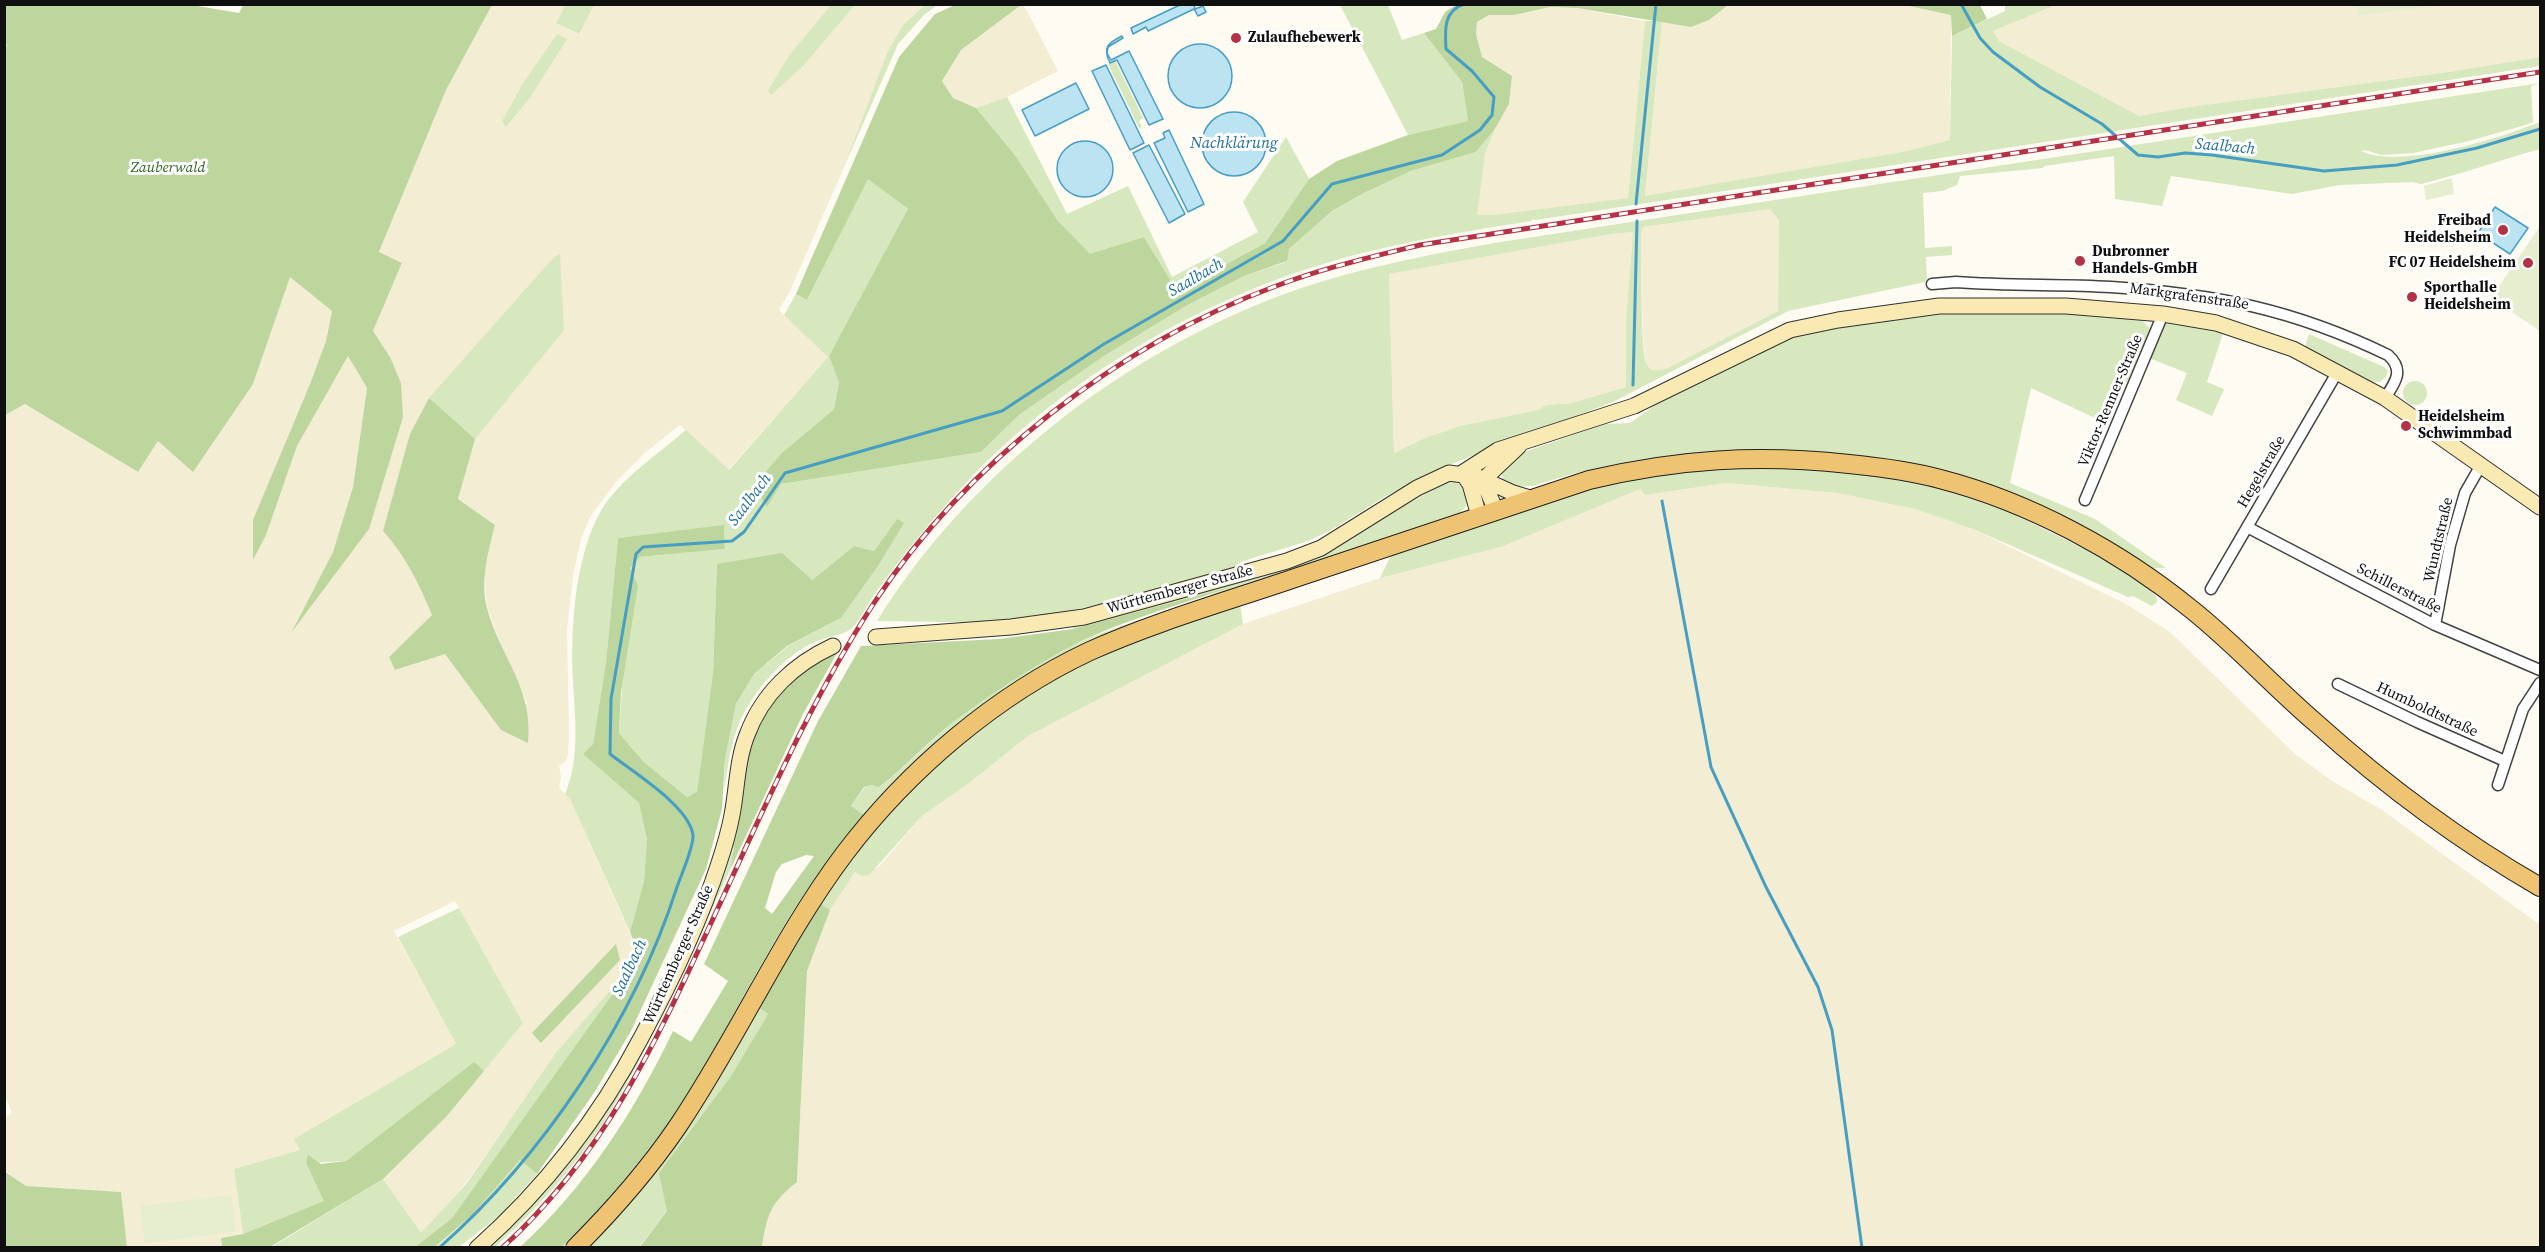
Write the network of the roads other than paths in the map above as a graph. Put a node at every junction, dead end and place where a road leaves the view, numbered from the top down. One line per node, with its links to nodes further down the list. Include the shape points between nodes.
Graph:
1 (1932, 284): 4 (street, Markgrafenstraße, via 2111,287 2202,296 2261,307 2324,327 2388,356 2398,373)
2 (2163, 314): 3 (main road, Markgrafenstraße, via 2216,323 2266,338); 5 (main road, Markgrafenstraße, via 2066,306 1939,306 1838,320 1790,330 1634,406); 10 (street, Viktor-Renner-Straße)
3 (2338, 371): 4 (main road, Markgrafenstraße); 13 (street, Hegelstraße)
4 (2385, 398): 6 (main road, Markgrafenstraße)
5 (1527, 441): 7 (main road, Markgrafenstraße, via 1498,450); 8 (main road)
6 (2481, 465): 11 (main road, Markgrafenstraße); 15 (street, Wundtstraße, via 2465,493 2456,524)
7 (1462, 473): 8 (main road); 12 (main road); 16 (main road, Württemberger Straße, via 1441,475 1321,548 1287,561 1084,617)
8 (1483, 480): 9 (main road); 12 (main road)
9 (1533, 499): 12 (main road); 23 (main road, via 1643,467 1750,458 1878,467 1940,478 2011,503 2072,531 2182,602 2390,786)
10 (2085, 500)
11 (2541, 507)
12 (1487, 514): 25 (main road, via 1115,641 1065,664 978,721 886,803 846,852 809,904 678,1126 613,1209)
13 (2247, 527): 14 (street, Hegelstraße); 15 (street, Schillerstraße)
14 (2211, 589)
15 (2435, 625): 18 (street, Schillerstraße)
16 (876, 637)
17 (833, 646): 24 (main road, Württemberger Straße, via 813,655 774,688 747,735 732,816 709,890 641,1037 601,1108 557,1167 513,1216)
18 (2541, 670)
19 (2541, 683): 21 (street, via 2523,709)
20 (2338, 684): 21 (street, Humboldtstraße)
21 (2505, 760): 22 (street)
22 (2498, 785)
23 (2541, 887)
24 (477, 1248)
25 (575, 1248)

